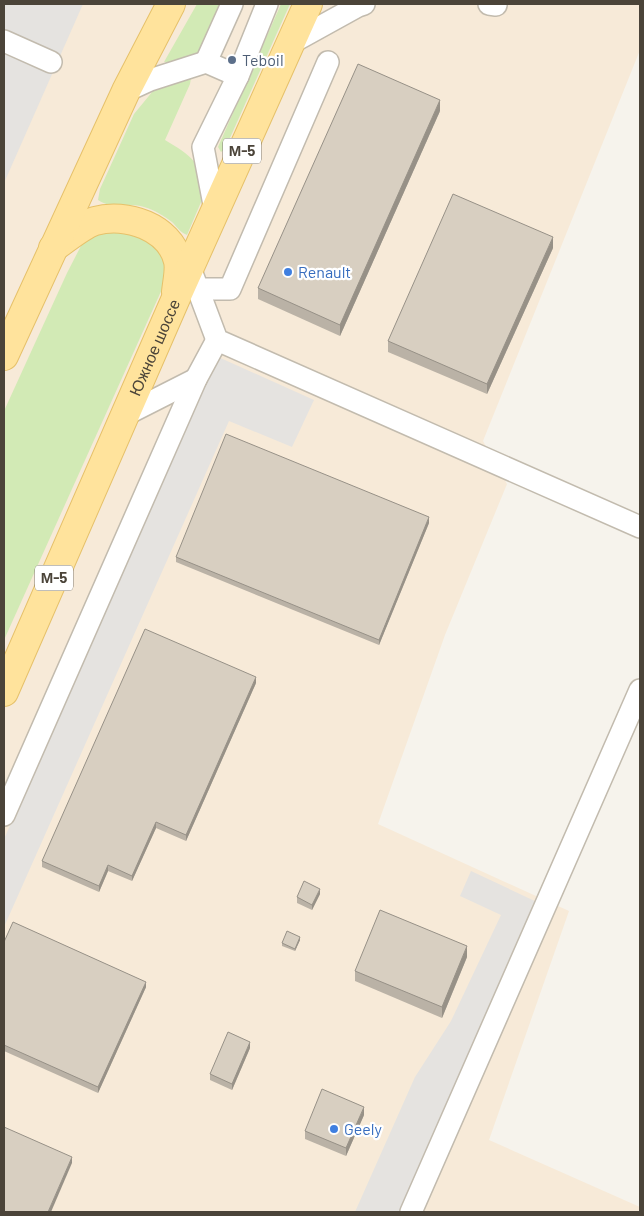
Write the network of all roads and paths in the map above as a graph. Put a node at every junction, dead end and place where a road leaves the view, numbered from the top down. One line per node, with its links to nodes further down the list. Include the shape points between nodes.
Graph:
1 (171, 4): 14 (main road)
2 (232, 4): 11 (lane)
3 (267, 4): 13 (lane)
4 (308, 4): 9 (main road, Южное шоссе / М-5)
5 (364, 4): 9 (lane)
6 (489, 4): 7 (lane)
7 (496, 4)
8 (4, 41): 10 (lane)
9 (290, 43): 15 (main road, Южное шоссе / М-5)
10 (52, 62)
11 (206, 62): 13 (lane); 14 (lane)
12 (328, 62): 17 (lane, via 230,290)
13 (238, 76): 15 (lane, via 203,147)
14 (126, 91): 16 (main road)
15 (216, 210): 17 (main road, Южное шоссе / М-5)
16 (53, 248): 17 (main road, via 93,221 121,218 138,221 170,243); 18 (main road)
17 (188, 285): 20 (lane); 23 (main road, Южное шоссе / М-5)
18 (26, 308): 19 (lane); 21 (main road)
19 (4, 328)
20 (217, 340): 22 (lane); 24 (lane)
21 (4, 356)
22 (196, 379): 23 (lane); 27 (lane)
23 (125, 416): 26 (main road, Южное шоссе / М-5)
24 (640, 527)
25 (640, 690): 28 (lane)
26 (4, 692)
27 (4, 815)
28 (411, 1212)

